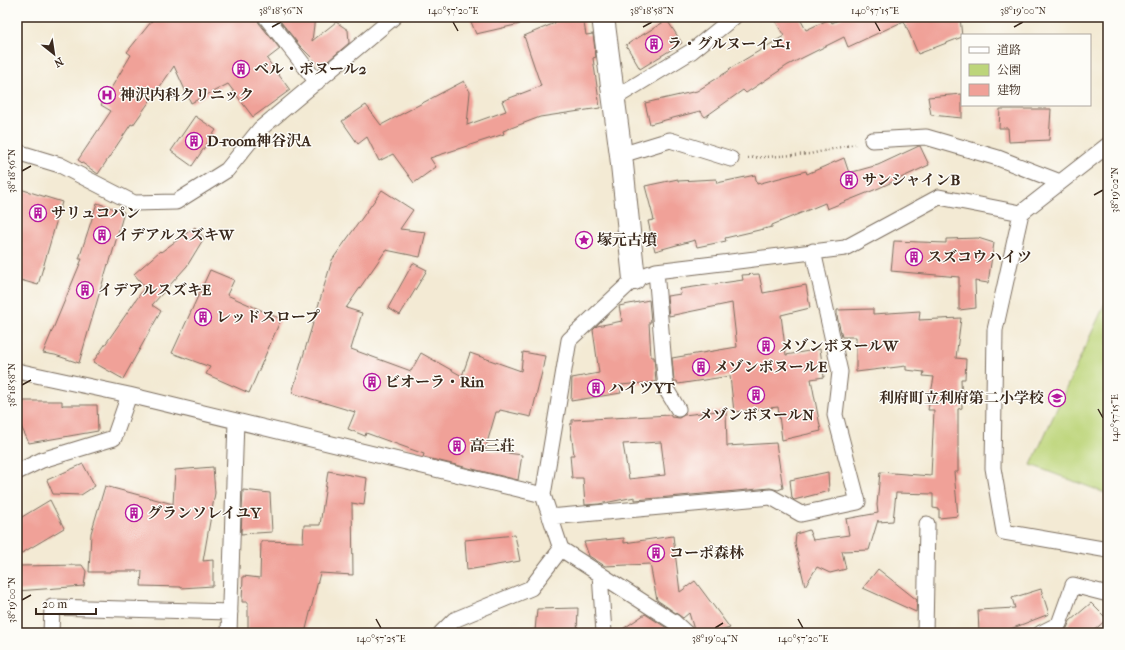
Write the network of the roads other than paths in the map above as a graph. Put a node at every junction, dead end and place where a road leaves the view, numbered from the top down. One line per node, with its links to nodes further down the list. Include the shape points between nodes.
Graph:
1 (266, 17): 5 (street)
2 (394, 17): 5 (street)
3 (603, 17): 6 (street)
4 (734, 17): 6 (street, via 692,51)
5 (317, 82): 9 (street, via 260,129 227,170 176,202 134,203 60,164)
6 (614, 99): 10 (street)
7 (872, 140): 12 (street, via 926,137 998,158)
8 (1108, 145): 12 (street)
9 (17, 152)
10 (621, 155): 11 (street, via 670,140); 16 (street)
11 (731, 159)
12 (1060, 182): 13 (street)
13 (1021, 213): 14 (street, via 939,197 845,248); 26 (street, via 995,330 993,468 1004,532)
14 (813, 251): 15 (street); 23 (street, via 840,372 835,415 858,502 801,514 771,497)
15 (656, 271): 16 (street); 19 (street, via 666,389)
16 (634, 279): 22 (street, via 568,340)
17 (17, 370): 18 (street)
18 (129, 395): 20 (street); 21 (street, via 114,438 42,460)
19 (678, 408)
20 (236, 420): 22 (street); 29 (street)
21 (17, 472)
22 (543, 495): 23 (street)
23 (550, 516): 25 (street)
24 (927, 524): 35 (street)
25 (561, 549): 27 (street); 32 (street, via 531,588 454,620)
26 (1108, 550)
27 (600, 574): 33 (street); 34 (street, via 674,622)
28 (1108, 594): 36 (street, via 1073,585 1059,624)
29 (230, 612): 30 (street, via 52,607); 31 (street)
30 (51, 633)
31 (229, 633)
32 (441, 633)
33 (604, 633)
34 (686, 633)
35 (925, 633)
36 (1041, 633)

